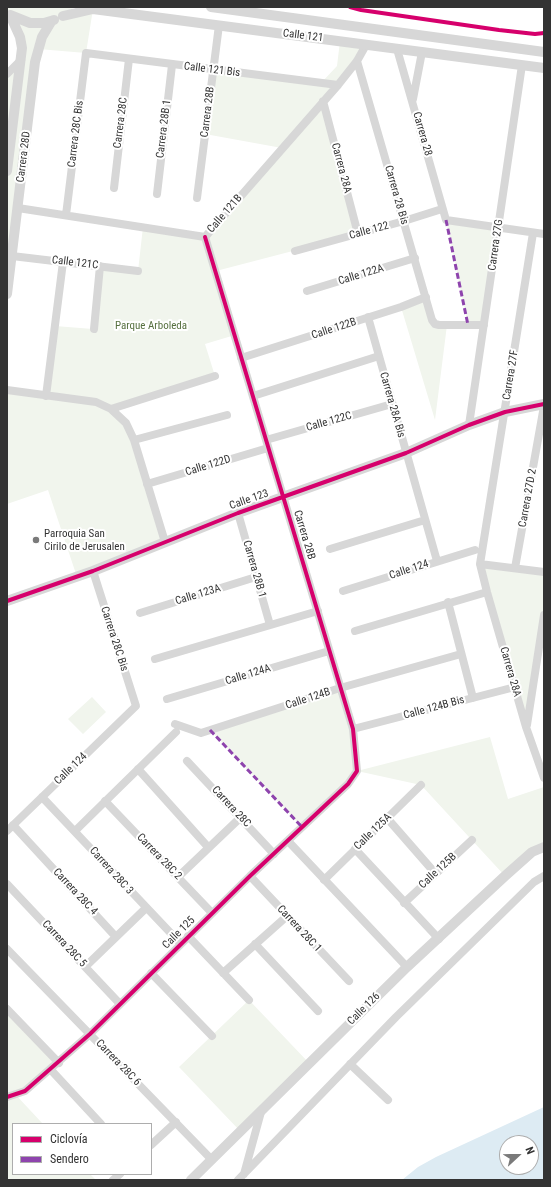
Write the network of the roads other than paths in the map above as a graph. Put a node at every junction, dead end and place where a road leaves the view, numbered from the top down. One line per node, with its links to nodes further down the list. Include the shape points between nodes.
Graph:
1 (74, 7): 4 (street)
2 (211, 7): 10 (street, Calle 121)
3 (8, 14): 5 (street, via 30,23); 13 (street, Carrera 28D, via 20,37)
4 (63, 16): 5 (street); 6 (street, Calle 121, via 93,9)
5 (51, 22): 27 (street, Carrera 28D, via 42,37 35,62)
6 (219, 26): 7 (street, Calle 121); 18 (street, Carrera 28B)
7 (366, 45): 8 (street, Calle 121); 14 (street, Calle 121B)
8 (397, 49): 9 (street, Calle 121); 22 (street, Carrera 28)
9 (422, 52): 16 (street, Calle 121); 22 (street)
10 (544, 52)
11 (86, 53): 12 (street, Calle 121 Bis); 29 (street, Carrera 28C Bis)
12 (129, 58): 15 (street, Calle 121 Bis); 24 (street, Carrera 28C)
13 (21, 60): 19 (street); 23 (street, Carrera 28D)
14 (357, 61): 20 (street, Calle 121B); 30 (street, Carrera 28 Bis)
15 (172, 65): 18 (street, Calle 121 Bis); 25 (street, Carrera 28B 1)
16 (522, 65): 17 (street, Calle 121); 31 (street, Carrera 27G)
17 (544, 68)
18 (213, 70): 20 (street, Calle 121 Bis); 26 (street, Carrera 28B)
19 (7, 74)
20 (338, 85): 21 (street, Calle 121B)
21 (323, 102): 33 (street, Carrera 28A); 35 (street, Calle 121B)
22 (413, 102): 28 (street, Carrera 28)
23 (7, 171)
24 (114, 188)
25 (157, 194)
26 (197, 198)
27 (18, 208): 29 (street, Calle 121B); 37 (street, Carrera 28D)
28 (442, 208): 30 (street, Calle 122); 31 (street, Carrera 28, via 446,220)
29 (66, 215): 35 (street, Calle 121B)
30 (404, 221): 33 (street, Calle 122); 38 (street, Carrera 28 Bis)
31 (498, 228): 32 (street); 46 (street, Carrera 27G)
32 (533, 233): 34 (street); 57 (street, Carrera 27F)
33 (358, 234): 36 (street, Calle 122)
34 (544, 234)
35 (205, 237): 49 (street, Carrera 28B)
36 (295, 250)
37 (12, 256): 39 (street, Calle 121C); 43 (street, Carrera 28D)
38 (414, 258): 42 (street, Calle 122A); 44 (street, Carrera 28 Bis)
39 (63, 262): 40 (street, Calle 121C); 52 (street)
40 (100, 266): 41 (street, Calle 121C); 47 (street)
41 (138, 271)
42 (307, 291)
43 (7, 294)
44 (426, 297): 45 (street, Calle 122B); 46 (street, Carrera 28 Bis, via 434,324)
45 (368, 317): 48 (street, Carrera 28A Bis); 49 (street, Calle 122B)
46 (484, 325): 59 (street, Carrera 27G)
47 (94, 330)
48 (379, 356): 53 (street); 54 (street, Carrera 28A Bis)
49 (241, 358): 53 (street, Carrera 28B)
50 (215, 376): 56 (street)
51 (7, 390): 52 (street)
52 (46, 396): 56 (street, via 96,402)
53 (253, 396): 61 (street, Carrera 28B)
54 (392, 404): 61 (street, Calle 122C); 62 (street, Carrera 28A Bis)
55 (544, 405): 57 (street, Calle 123); 72 (street, Carrera 27D 2)
56 (111, 409): 60 (street, via 126,423)
57 (505, 412): 59 (street, Calle 123); 71 (street, Carrera 27F)
58 (227, 415): 60 (street)
59 (469, 425): 62 (street, Calle 123)
60 (134, 440): 63 (street)
61 (267, 444): 63 (street, Calle 122D); 64 (street, Carrera 28B)
62 (406, 453): 64 (street, Calle 123); 66 (street, Carrera 28A Bis)
63 (147, 484): 67 (street)
64 (283, 498): 65 (street, Calle 123); 80 (street, Carrera 28B)
65 (238, 513): 67 (street, Calle 123); 75 (street, Carrera 28B 1)
66 (425, 520): 68 (street); 70 (street, Carrera 28A Bis)
67 (165, 542): 73 (street, Calle 123)
68 (330, 549)
69 (475, 550): 70 (street, Calle 124)
70 (437, 561): 76 (street, Calle 124)
71 (480, 564): 72 (street); 77 (street, Carrera 28A)
72 (515, 568): 74 (street)
73 (93, 571): 78 (street, Calle 123); 92 (street, Carrera 28C Bis)
74 (544, 572)
75 (256, 577): 81 (street, Calle 123A); 83 (street, Carrera 28B 1)
76 (343, 590)
77 (487, 592): 79 (street); 88 (street, Carrera 28A)
78 (10, 598)
79 (448, 602): 84 (street); 86 (street)
80 (318, 611): 83 (street); 85 (street, Carrera 28B)
81 (140, 613)
82 (544, 615): 93 (street)
83 (270, 625): 87 (street)
84 (355, 632)
85 (329, 651): 89 (street, Carrera 28B); 91 (street, Calle 124A)
86 (461, 654): 89 (street, Calle 124B); 90 (street)
87 (155, 659)
88 (514, 687): 90 (street, Calle 124B Bis); 93 (street, Carrera 28A)
89 (340, 688): 94 (street, Carrera 28B); 96 (street, Calle 124B, via 201,733 175,728)
90 (473, 698): 94 (street, Calle 124B Bis)
91 (167, 700)
92 (136, 706): 100 (street, Calle 124)
93 (526, 728): 98 (street, Carrera 28A)
94 (353, 729): 97 (street, Carrera 28B)
95 (187, 761): 102 (street, Carrera 28C)
96 (138, 769): 101 (street); 108 (street)
97 (357, 771): 107 (street, Calle 125, via 348,784)
98 (544, 778)
99 (421, 785): 103 (street, Calle 125A)
100 (42, 797): 104 (street, Calle 124); 105 (street, Carrera 28C 3)
101 (106, 801): 105 (street); 115 (street, Carrera 28C 2)
102 (240, 818): 108 (street); 111 (street, Carrera 28C)
103 (387, 818): 110 (street, Calle 125A); 112 (street)
104 (10, 828): 123 (street, Carrera 28C 4, via 33,848)
105 (75, 831): 119 (street, Carrera 28C 3)
106 (472, 840): 112 (street, Calle 125B)
107 (288, 841): 111 (street, Calle 125); 116 (street)
108 (208, 847): 115 (street)
109 (544, 847): 124 (street, Calle 126, via 532,852)
110 (355, 850): 116 (street, Calle 125A); 118 (street)
111 (274, 854): 113 (street, Calle 125)
112 (435, 873): 118 (street, Calle 125B)
113 (250, 876): 120 (street, Calle 125); 121 (street, Carrera 28C 1)
114 (544, 876): 140 (street, via 534,882 464,949)
115 (178, 877): 120 (street, Carrera 28C 2)
116 (324, 880): 129 (street)
117 (7, 884): 128 (street, Carrera 28C 5)
118 (404, 903): 124 (street)
119 (146, 909): 123 (street); 125 (street, Carrera 28C 3)
120 (212, 913): 122 (street, Calle 125)
121 (286, 916): 126 (street); 132 (street, Carrera 28C 1)
122 (188, 936): 125 (street, Calle 125); 131 (street)
123 (116, 937): 128 (street)
124 (439, 939): 129 (street, Calle 126)
125 (181, 944): 130 (street, Calle 125)
126 (255, 944): 131 (street); 136 (street)
127 (7, 950): 137 (street, Carrera 28C 6)
128 (86, 966): 134 (street, Carrera 28C 5)
129 (407, 967): 144 (street, Calle 126)
130 (151, 973): 134 (street, Calle 125); 138 (street)
131 (223, 973): 133 (street)
132 (349, 981)
133 (249, 1000)
134 (120, 1004): 137 (street, Calle 125)
135 (7, 1009): 139 (street)
136 (318, 1011)
137 (90, 1034): 139 (street, Calle 125); 145 (street, Carrera 28C 6)
138 (212, 1036)
139 (59, 1063): 141 (street, Calle 125)
140 (350, 1064): 143 (street); 149 (street)
141 (51, 1070): 142 (street, Calle 125, via 25,1091); 146 (street)
142 (7, 1097)
143 (388, 1100)
144 (261, 1112): 148 (street, Calle 126); 149 (street)
145 (176, 1122): 147 (street); 148 (street, Carrera 28C 6)
146 (100, 1123)
147 (152, 1144)
148 (212, 1160): 150 (street, Calle 126)
149 (241, 1178)
150 (191, 1180)

